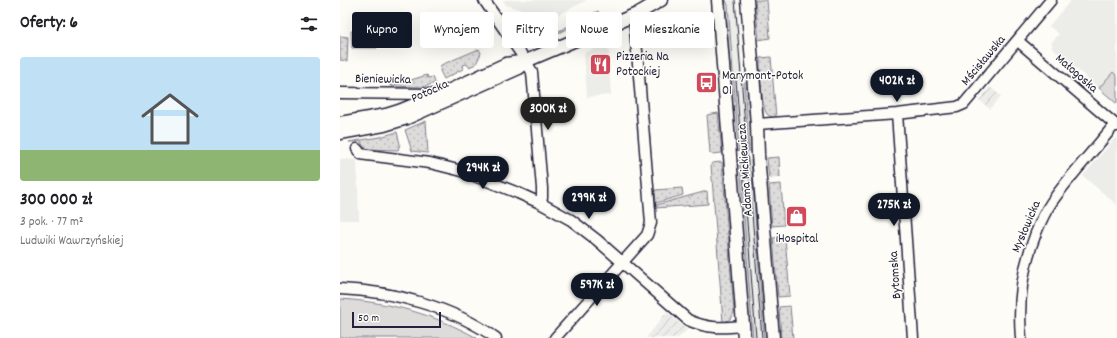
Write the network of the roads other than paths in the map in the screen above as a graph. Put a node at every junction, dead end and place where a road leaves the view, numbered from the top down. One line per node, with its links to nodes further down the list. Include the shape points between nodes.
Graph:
1 (484, 0): 10 (street)
2 (661, 0): 6 (street, Potocka)
3 (718, 0): 23 (street, Adama Mickiewicza)
4 (747, 0): 16 (street, Adama Mickiewicza)
5 (1051, 1): 8 (street, Mścisławska)
6 (639, 12)
7 (630, 17): 10 (street, Potocka)
8 (1018, 41): 14 (street, Mścisławska, via 964,104); 17 (street, Małogoska)
9 (637, 48): 21 (street, via 650,223 647,235)
10 (526, 61): 12 (street, Potocka, via 506,64); 13 (street, Potocka, via 519,68); 20 (street, via 532,72 534,85 542,193)
11 (340, 93): 12 (street, Bieniewicka)
12 (436, 95): 13 (street, Bieniewicka); 15 (street, Potocka, via 386,115)
13 (449, 98): 18 (street, Potocka, via 407,118)
14 (897, 114): 16 (street, Mścisławska); 27 (street, Bytomska)
15 (340, 123)
16 (757, 124): 26 (street, Adama Mickiewicza)
17 (1116, 125): 28 (street, Mysłowicka, via 1070,177 1043,217 1028,254 1020,290)
18 (340, 133)
19 (357, 149): 20 (street, via 361,154 430,163 462,171)
20 (540, 203): 21 (street, via 571,220)
21 (622, 261): 23 (street, via 688,320 711,328); 25 (street)
22 (340, 290): 24 (street, via 363,290 415,301 460,317 483,328)
23 (744, 332)
24 (496, 338)
25 (555, 338)
26 (773, 338)
27 (914, 338)
28 (1021, 338)

